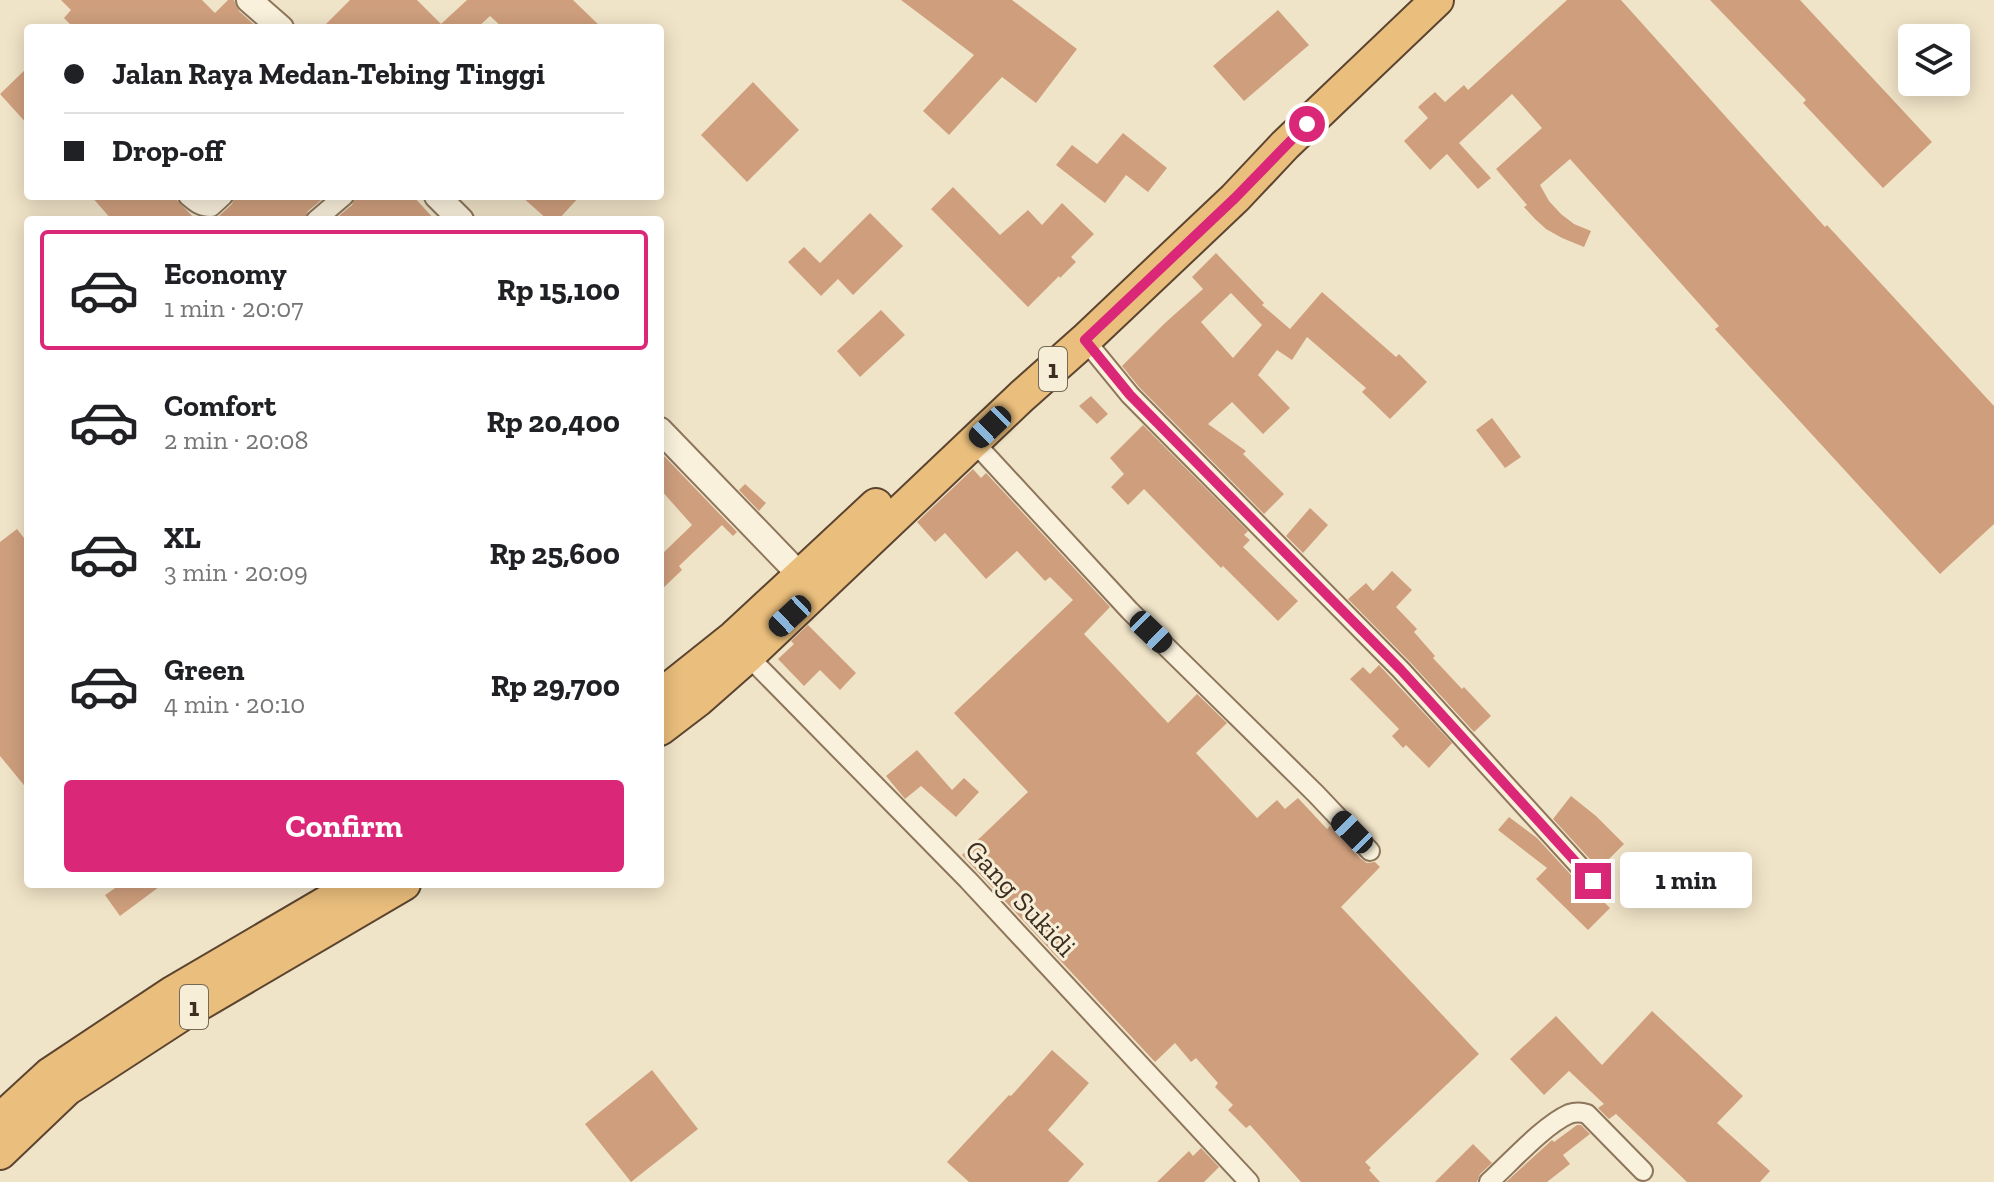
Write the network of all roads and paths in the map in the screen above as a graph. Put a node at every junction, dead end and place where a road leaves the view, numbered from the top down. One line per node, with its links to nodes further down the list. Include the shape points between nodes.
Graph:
1 (249, 0): 4 (street)
2 (1406, 0): 14 (highway, 1, via 1227,176)
3 (1437, 0): 11 (highway, 1)
4 (276, 24)
5 (192, 200): 6 (street, via 211,207)
6 (219, 200)
7 (339, 200): 9 (street)
8 (441, 200): 10 (street)
9 (321, 216)
10 (457, 216)
11 (1085, 340): 13 (highway, 1); 19 (street, via 1130,395 1401,670)
12 (664, 434): 14 (street)
13 (974, 442): 15 (highway, 1); 18 (street, via 1130,611)
14 (800, 575): 16 (highway, 1)
15 (748, 656): 17 (highway, 1); 25 (street, Gang Sukidi, via 968,880)
16 (664, 693)
17 (664, 726)
18 (1370, 851)
19 (1593, 881)
20 (351, 888): 22 (highway, 1, via 172,993 50,1074)
21 (397, 888): 23 (highway, 1, via 184,1013 67,1089)
22 (0, 1120)
23 (0, 1153)
24 (1643, 1171): 26 (street, via 1579,1112 1552,1124)
25 (1249, 1182)
26 (1489, 1182)

